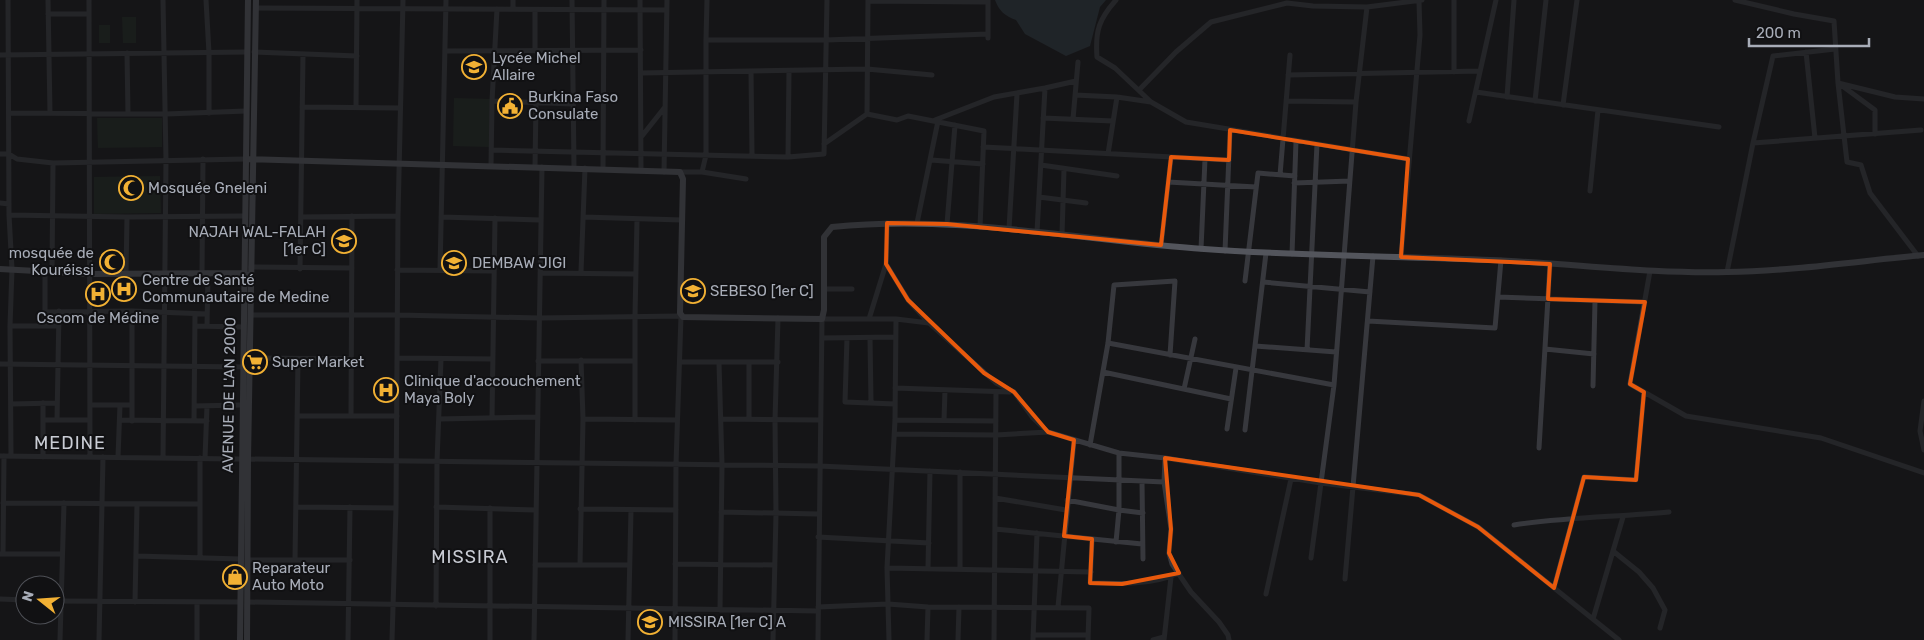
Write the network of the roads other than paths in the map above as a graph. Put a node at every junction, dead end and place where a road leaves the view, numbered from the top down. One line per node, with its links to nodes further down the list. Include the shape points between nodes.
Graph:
1 (8, 0): 61 (street)
2 (48, 0): 40 (street)
3 (89, 0): 41 (street)
4 (163, 0): 54 (street)
5 (206, 0): 55 (street)
6 (248, 0): 52 (main road, AVENUE DE L'AN 2000)
7 (256, 0): 29 (main road, AVENUE DE L'AN 2000)
8 (357, 0): 30 (street)
9 (403, 0): 31 (street)
10 (446, 0): 32 (street)
11 (513, 0): 34 (street)
12 (572, 0): 37 (street)
13 (604, 0): 38 (street)
14 (640, 0): 35 (street)
15 (667, 0): 39 (street)
16 (708, 0): 43 (street)
17 (827, 0): 44 (street)
18 (1116, 0): 81 (street, via 1098,26 1097,57)
19 (1421, 0): 28 (street); 74 (street)
20 (1454, 0): 72 (street)
21 (1496, 0): 69 (street)
22 (1514, 0): 86 (street)
23 (1546, 0): 90 (street)
24 (1577, 0): 95 (street)
25 (1735, 0): 45 (street, via 1834,21)
26 (868, 1): 27 (street); 42 (street)
27 (988, 1): 42 (street, via 988,36)
28 (1367, 7): 76 (street); 81 (street, via 1287,4 1211,22)
29 (256, 8): 30 (street); 52 (main road, AVENUE DE L'AN 2000)
30 (357, 9): 31 (street); 63 (street)
31 (403, 9): 32 (street); 99 (street)
32 (445, 9): 33 (street); 47 (street)
33 (497, 9): 34 (street); 48 (street)
34 (513, 9): 36 (street)
35 (640, 9): 38 (street); 39 (street); 46 (street)
36 (535, 10): 37 (street); 49 (street)
37 (572, 10): 38 (street); 50 (street)
38 (604, 10): 51 (street)
39 (667, 10): 70 (street)
40 (48, 14): 41 (street); 56 (street)
41 (89, 14): 57 (street)
42 (868, 39): 44 (street); 65 (street)
43 (706, 40): 44 (street); 71 (street)
44 (826, 40): 68 (street)
45 (1836, 49): 53 (street); 79 (street)
46 (641, 50): 51 (street); 73 (street)
47 (445, 51): 48 (street); 156 (street)
48 (496, 51): 49 (street); 88 (street)
49 (535, 51): 50 (street)
50 (572, 51): 51 (street); 94 (street)
51 (604, 51): 134 (street)
52 (251, 52): 55 (street); 59 (street); 101 (main road, AVENUE DE L'AN 2000); 145 (main road, AVENUE DE L'AN 2000)
53 (1806, 52): 121 (street); 124 (street, via 1773,56)
54 (164, 53): 55 (street); 58 (street); 107 (street)
55 (209, 53): 102 (street)
56 (49, 54): 57 (street); 61 (street); 104 (street)
57 (89, 54): 58 (street); 105 (street)
58 (127, 54): 106 (street)
59 (303, 54): 63 (street); 96 (street)
60 (0, 55): 61 (street)
61 (8, 55): 103 (street)
62 (1290, 55): 77 (street)
63 (357, 56): 97 (street)
64 (1078, 62): 78 (street)
65 (867, 69): 68 (street); 75 (street); 108 (street)
66 (751, 71): 67 (street); 71 (street); 141 (street)
67 (789, 71): 68 (street); 142 (street)
68 (826, 71): 125 (street)
69 (1480, 71): 72 (street); 82 (street)
70 (666, 72): 71 (street); 73 (street); 98 (street)
71 (706, 72): 140 (street)
72 (1454, 72): 74 (street)
73 (641, 73): 119 (street)
74 (1416, 73): 76 (street); 147 (street)
75 (932, 74)
76 (1359, 74): 77 (street); 93 (street)
77 (1288, 75): 89 (street)
78 (1076, 81): 80 (street); 84 (street)
79 (1838, 83): 87 (street, via 1895,97); 118 (street, via 1875,110); 120 (street)
80 (1045, 88): 83 (street); 109 (street)
81 (1139, 90): 92 (street)
82 (1476, 92): 86 (street); 113 (street)
83 (1017, 94): 112 (street, via 994,97); 128 (street)
84 (1075, 95): 85 (street); 110 (street)
85 (1117, 97): 92 (street); 111 (street)
86 (1507, 97): 90 (street)
87 (1924, 99)
88 (492, 101): 91 (street); 130 (street)
89 (1286, 101): 93 (street); 122 (street)
90 (1535, 101): 95 (street)
91 (536, 102): 94 (street); 131 (street)
92 (1151, 102): 116 (street, via 1186,122)
93 (1356, 102): 129 (street)
94 (573, 104): 133 (street)
95 (1563, 105): 100 (street)
96 (302, 107): 97 (street); 151 (street)
97 (356, 107): 99 (street)
98 (665, 107): 119 (street); 138 (street)
99 (400, 108): 153 (street)
100 (1598, 110): 115 (street); 180 (street)
101 (246, 111): 102 (street); 145 (main road, AVENUE DE L'AN 2000)
102 (209, 112): 107 (street)
103 (9, 113): 104 (street); 137 (street)
104 (50, 113): 105 (street)
105 (90, 113): 106 (street); 152 (street)
106 (128, 114): 107 (street)
107 (166, 114): 148 (street)
108 (867, 114): 112 (street, via 897,120 908,116); 125 (street)
109 (1043, 118): 110 (street); 132 (street)
110 (1073, 119): 111 (street)
111 (1113, 120): 139 (street)
112 (936, 121): 114 (street); 149 (street)
113 (1469, 121)
114 (955, 125): 127 (street, via 984,131); 154 (street)
115 (1719, 127)
116 (1230, 130): 122 (street); 150 (street)
117 (1921, 130): 118 (street)
118 (1875, 134): 120 (street)
119 (641, 136): 135 (street)
120 (1843, 136): 121 (street); 216 (street, via 1847,162 1861,165 1870,193)
121 (1815, 138): 124 (street)
122 (1283, 139): 123 (street); 169 (street)
123 (1296, 141): 126 (street); 171 (street)
124 (1752, 143): 234 (street)
125 (824, 144): 142 (street, via 824,154)
126 (1318, 144): 129 (street); 175 (street)
127 (983, 147): 128 (street); 157 (street)
128 (1014, 149): 132 (street); 206 (street)
129 (1353, 149): 147 (street); 173 (street)
130 (491, 150): 131 (street); 158 (street)
131 (535, 150): 133 (street); 160 (street)
132 (1041, 150): 139 (street); 159 (street)
133 (573, 151): 134 (street); 161 (street)
134 (603, 152): 135 (street); 163 (street)
135 (641, 153): 138 (street); 165 (street)
136 (0, 154): 137 (street)
137 (9, 154): 155 (street, via 17,159); 185 (street)
138 (664, 154): 140 (street); 166 (street)
139 (1108, 154): 143 (street)
140 (706, 155): 141 (street); 168 (street)
141 (752, 155): 142 (street)
142 (788, 157)
143 (1171, 157): 146 (street); 174 (street)
144 (203, 159): 145 (street); 148 (street); 189 (street)
145 (249, 159): 151 (main road); 190 (main road, AVENUE DE L'AN 2000); 223 (main road, AVENUE DE L'AN 2000)
146 (1205, 159): 150 (street); 177 (street)
147 (1408, 159): 219 (street)
148 (166, 160): 152 (street); 188 (street)
149 (931, 160): 154 (street); 203 (street)
150 (1229, 160): 178 (street)
151 (302, 161): 153 (main road); 195 (street)
152 (90, 162): 155 (street); 193 (street)
153 (400, 162): 156 (main road); 192 (street)
154 (952, 162): 157 (street); 204 (street)
155 (54, 163): 187 (street)
156 (443, 164): 158 (main road); 196 (street)
157 (982, 164): 205 (street)
158 (491, 166): 160 (main road)
159 (1040, 166): 164 (street); 181 (street)
160 (538, 167): 161 (main road); 199 (street)
161 (574, 168): 162 (main road)
162 (585, 168): 163 (main road); 198 (street)
163 (603, 169): 165 (main road)
164 (1064, 169): 170 (street); 182 (street)
165 (641, 171): 166 (main road)
166 (664, 172): 167 (main road)
167 (680, 172): 168 (street); 201 (main road, via 683,178)
168 (702, 172): 172 (street)
169 (1280, 175): 171 (street); 179 (street, via 1258,173)
170 (1117, 176)
171 (1295, 176): 176 (street)
172 (746, 179)
173 (1350, 180): 175 (street); 217 (street)
174 (1168, 182): 177 (street); 209 (street)
175 (1316, 182): 176 (street); 215 (street)
176 (1294, 183): 214 (street)
177 (1203, 184): 178 (street); 210 (street)
178 (1228, 185): 179 (street); 211 (street)
179 (1256, 187): 212 (street)
180 (1590, 191)
181 (1039, 197): 182 (street); 207 (street)
182 (1063, 200): 184 (street); 208 (street)
183 (0, 203): 185 (street)
184 (1086, 203)
185 (9, 204): 186 (street)
186 (9, 215): 187 (street); 226 (street)
187 (53, 216): 193 (street); 232 (street)
188 (166, 216): 189 (street); 194 (street); 240 (street)
189 (203, 216): 190 (street); 235 (street)
190 (244, 216): 236 (main road, AVENUE DE L'AN 2000)
191 (352, 216): 192 (street); 195 (street); 224 (street)
192 (398, 216): 228 (street)
193 (90, 217): 194 (street); 238 (street)
194 (127, 217): 239 (street)
195 (301, 217): 227 (street)
196 (441, 217): 197 (street); 229 (street)
197 (495, 218): 199 (street); 230 (street)
198 (584, 218): 200 (street); 233 (street)
199 (540, 220): 237 (street)
200 (638, 220): 201 (street); 241 (street)
201 (682, 220): 265 (main road)
202 (887, 223): 203 (main road); 221 (street); 246 (main road, via 832,227 824,237)
203 (917, 223): 204 (main road)
204 (947, 224): 205 (main road)
205 (980, 226): 206 (main road)
206 (1009, 229): 207 (main road)
207 (1037, 232): 208 (main road)
208 (1062, 235): 209 (main road)
209 (1161, 245): 210 (main road)
210 (1201, 249): 211 (main road)
211 (1225, 251): 212 (main road)
212 (1248, 252): 213 (main road); 243 (street)
213 (1266, 253): 214 (main road); 244 (street)
214 (1292, 254): 215 (main road)
215 (1312, 255): 217 (main road); 245 (street)
216 (1921, 255): 234 (main road)
217 (1344, 256): 218 (main road); 248 (street)
218 (1374, 256): 219 (main road); 249 (street)
219 (1401, 257): 220 (main road)
220 (1501, 260): 222 (main road); 250 (street)
221 (886, 264): 270 (street); 273 (street, via 908,300)
222 (1550, 264): 231 (main road); 251 (street)
223 (251, 268): 227 (street); 242 (main road, AVENUE DE L'AN 2000)
224 (352, 268): 227 (street); 261 (street)
225 (0, 269): 226 (main road)
226 (12, 269): 232 (main road); 274 (street)
227 (300, 269)
228 (397, 270): 229 (street); 262 (street)
229 (440, 270): 230 (street)
230 (494, 271): 266 (street)
231 (1650, 271): 234 (main road); 253 (street)
232 (49, 272): 238 (main road); 255 (street)
233 (582, 272): 237 (street); 241 (street)
234 (1727, 272)
235 (205, 273): 236 (main road); 240 (main road); 260 (street)
236 (243, 273): 242 (main road); 279 (main road, AVENUE DE L'AN 2000)
237 (540, 273): 267 (street)
238 (90, 274): 239 (main road); 254 (street)
239 (126, 274): 240 (main road)
240 (165, 274): 258 (street)
241 (636, 274): 264 (street)
242 (251, 277): 263 (main road, AVENUE DE L'AN 2000)
243 (1245, 281)
244 (1263, 282): 245 (street); 286 (street)
245 (1310, 286): 248 (street); 288 (street)
246 (824, 289): 247 (street); 269 (main road)
247 (852, 289)
248 (1341, 289): 249 (street); 289 (street)
249 (1370, 292): 272 (street)
250 (1498, 297): 251 (street); 272 (street, via 1495,328)
251 (1548, 299): 252 (street); 287 (street)
252 (1595, 300): 253 (street); 290 (street)
253 (1645, 302): 324 (street, via 1630,384)
254 (90, 311): 256 (street); 257 (street); 309 (street)
255 (45, 312): 256 (street); 275 (street)
256 (58, 312): 276 (street)
257 (132, 312): 258 (street); 310 (street)
258 (165, 313): 259 (street); 311 (street)
259 (195, 314): 260 (street); 277 (street)
260 (208, 314): 278 (street)
261 (352, 314): 262 (street); 263 (street); 295 (street)
262 (397, 314): 266 (street); 293 (street)
263 (251, 315): 292 (main road, AVENUE DE L'AN 2000)
264 (635, 316): 265 (street); 267 (street); 300 (street)
265 (681, 316): 268 (main road); 302 (street)
266 (494, 318): 267 (street); 297 (street)
267 (539, 318): 301 (street)
268 (778, 318): 269 (main road); 304 (street)
269 (822, 318): 270 (street); 281 (street)
270 (869, 319): 271 (street)
271 (896, 319): 273 (street); 280 (street)
272 (1368, 321): 402 (street)
273 (929, 323): 323 (street, via 996,384)
274 (10, 326): 275 (street); 307 (street)
275 (45, 326): 276 (street)
276 (58, 326): 308 (street)
277 (195, 326): 278 (street); 312 (street)
278 (207, 326): 279 (street)
279 (243, 327): 313 (main road, AVENUE DE L'AN 2000)
280 (896, 337): 283 (street); 319 (street)
281 (822, 338): 282 (street); 355 (street)
282 (847, 338): 283 (street); 326 (street, via 845,402)
283 (870, 338): 326 (street)
284 (1195, 339): 298 (street)
285 (1108, 343): 291 (street); 291 (street, via 1114,284 1175,281); 316 (street)
286 (1255, 346): 288 (street); 315 (street)
287 (1545, 349): 290 (street); 369 (street)
288 (1307, 350): 289 (street)
289 (1336, 352): 317 (street)
290 (1594, 354): 318 (street)
291 (1170, 355): 298 (street)
292 (250, 358): 294 (street); 381 (main road, AVENUE DE L'AN 2000)
293 (397, 358): 296 (street); 340 (street)
294 (298, 359): 295 (street); 338 (street)
295 (351, 359): 339 (street)
296 (441, 359): 297 (street); 343 (street)
297 (493, 359): 341 (street)
298 (1191, 359): 314 (street); 320 (street)
299 (581, 360): 300 (street); 301 (street); 344 (street)
300 (635, 360): 352 (street)
301 (538, 361): 342 (street)
302 (680, 362): 305 (street); 353 (street)
303 (749, 362): 304 (street); 305 (street); 346 (street)
304 (778, 362): 354 (street)
305 (719, 363): 345 (street)
306 (0, 364): 307 (street)
307 (10, 365): 308 (street); 330 (street)
308 (57, 366): 309 (street); 329 (street)
309 (90, 366): 310 (street); 332 (street)
310 (132, 366): 311 (street); 334 (street)
311 (165, 366): 312 (street); 351 (street)
312 (195, 366): 313 (street); 336 (street)
313 (243, 367): 335 (main road, AVENUE DE L'AN 2000)
314 (1236, 368): 315 (street); 325 (street)
315 (1252, 370): 317 (street); 363 (street)
316 (1102, 372): 320 (street); 368 (street)
317 (1334, 385): 401 (street)
318 (1593, 386)
319 (895, 388): 321 (street); 331 (street)
320 (1184, 389): 325 (street)
321 (945, 390): 322 (street); 357 (street)
322 (996, 392): 323 (street); 361 (street)
323 (1014, 392): 364 (street)
324 (1644, 392): 395 (street, via 1686,416 1821,438); 427 (street, via 1636,480 1584,478)
325 (1231, 399): 362 (street)
326 (871, 402): 331 (street)
327 (1924, 402): 370 (street, via 1920,431)
328 (43, 403): 329 (street); 330 (street); 347 (street)
329 (57, 403): 348 (street)
330 (10, 404): 373 (street)
331 (895, 404): 356 (street)
332 (90, 405): 333 (street); 349 (street)
333 (120, 405): 334 (street); 350 (street)
334 (132, 405): 358 (street)
335 (241, 405): 337 (street); 381 (main road, AVENUE DE L'AN 2000)
336 (194, 406): 337 (street); 359 (street)
337 (207, 406): 360 (street)
338 (298, 416): 339 (street); 382 (street)
339 (350, 416): 340 (street)
340 (397, 416): 383 (street)
341 (492, 418): 342 (street); 343 (street)
342 (538, 418): 385 (street)
343 (439, 419): 384 (street)
344 (583, 419): 352 (street); 386 (street)
345 (721, 419): 346 (street); 388 (street)
346 (749, 419): 354 (street)
347 (43, 420): 348 (street); 374 (street)
348 (57, 420): 349 (street)
349 (90, 420): 375 (street)
350 (120, 420): 358 (street); 377 (street)
351 (164, 420): 358 (street); 359 (street); 378 (street)
352 (635, 420): 353 (street)
353 (677, 420): 387 (street)
354 (775, 420): 355 (street); 389 (street)
355 (820, 420): 390 (street)
356 (895, 420): 357 (street); 365 (street)
357 (944, 420): 361 (street)
358 (132, 421)
359 (194, 421): 360 (street)
360 (206, 421): 379 (street)
361 (996, 421): 366 (street)
362 (1227, 429)
363 (1245, 430)
364 (1048, 432): 366 (street); 367 (street)
365 (894, 434): 366 (street); 391 (street)
366 (996, 435): 394 (street)
367 (1074, 440): 368 (street); 396 (street)
368 (1090, 445): 371 (street)
369 (1539, 448)
370 (1924, 450)
371 (1118, 453): 380 (street); 398 (street)
372 (2, 456): 373 (street); 405 (street)
373 (11, 456): 374 (street)
374 (43, 457): 375 (street)
375 (90, 457): 376 (street)
376 (103, 457): 377 (street); 407 (street)
377 (118, 457): 378 (street)
378 (163, 458): 379 (street)
379 (203, 458): 381 (street); 409 (street)
380 (1165, 458): 397 (street); 400 (street)
381 (245, 459): 382 (street); 444 (main road, AVENUE DE L'AN 2000); 446 (main road, AVENUE DE L'AN 2000)
382 (297, 459): 383 (street); 410 (street)
383 (397, 460): 384 (street); 413 (street)
384 (437, 461): 385 (street); 412 (street)
385 (537, 462): 386 (street); 416 (street)
386 (582, 463): 387 (street); 415 (street)
387 (676, 464): 388 (street); 418 (street)
388 (722, 465): 389 (street); 421 (street)
389 (776, 465): 390 (street); 424 (street)
390 (819, 466): 391 (street); 425 (street)
391 (892, 469): 392 (street); 434 (street)
392 (930, 471): 393 (street); 436 (street)
393 (960, 472): 394 (street); 457 (street)
394 (995, 473): 396 (street); 403 (street)
395 (1924, 473)
396 (1070, 477): 398 (street); 404 (street)
397 (1291, 478): 401 (street); 467 (street)
398 (1118, 480): 399 (street); 420 (street)
399 (1142, 481): 400 (street); 423 (street)
400 (1164, 482): 462 (street, via 1171,529 1169,553)
401 (1321, 483): 402 (street); 443 (street)
402 (1353, 486): 465 (street); 466 (street, via 1419,495 1478,527)
403 (995, 498): 419 (street); 429 (street)
404 (1067, 500): 419 (street); 420 (street)
405 (3, 503): 406 (street); 439 (street)
406 (64, 503): 407 (street); 440 (street)
407 (102, 504): 408 (street); 471 (street)
408 (137, 504): 409 (street); 441 (street)
409 (199, 504): 442 (street)
410 (296, 507): 411 (street); 447 (street)
411 (350, 507): 413 (street); 448 (street)
412 (436, 507): 414 (street); 479 (street)
413 (396, 508): 477 (street)
414 (490, 508): 416 (street); 480 (street)
415 (580, 509): 417 (street); 451 (street)
416 (536, 510): 450 (street)
417 (631, 510): 418 (street); 452 (street)
418 (676, 510): 449 (street)
419 (1066, 510): 432 (street)
420 (1119, 510): 423 (street); 435 (street)
421 (721, 512): 424 (street); 453 (street)
422 (1670, 512): 426 (street)
423 (1143, 513): 437 (street)
424 (776, 514): 425 (street); 454 (street)
425 (818, 514): 431 (street)
426 (1623, 517): 427 (street); 438 (street)
427 (1572, 519): 428 (street); 466 (street)
428 (1514, 525)
429 (995, 529): 430 (street); 458 (street)
430 (1037, 534): 432 (street); 459 (street)
431 (818, 536): 434 (street); 489 (street)
432 (1064, 536): 433 (street); 460 (street)
433 (1092, 539): 435 (street); 461 (street)
434 (888, 541): 436 (street); 455 (street)
435 (1116, 542): 437 (street)
436 (929, 543): 456 (street)
437 (1142, 544): 445 (street)
438 (1613, 551): 492 (street); 494 (street, via 1654,588 1665,610)
439 (1, 554): 440 (street)
440 (62, 554): 463 (street)
441 (136, 556): 442 (street); 472 (street)
442 (200, 558): 444 (street)
443 (1311, 558)
444 (240, 559): 473 (main road, AVENUE DE L'AN 2000)
445 (1143, 559)
446 (248, 560): 447 (street); 474 (main road, AVENUE DE L'AN 2000)
447 (295, 560): 448 (street)
448 (350, 560): 476 (street)
449 (674, 564): 453 (street); 488 (street)
450 (536, 565): 451 (street); 485 (street)
451 (580, 565): 452 (street)
452 (629, 565): 487 (street)
453 (721, 566): 454 (street); 490 (street)
454 (775, 566): 491 (street)
455 (887, 568): 456 (street); 478 (street)
456 (928, 568): 457 (street)
457 (960, 568): 458 (street)
458 (994, 569): 459 (street); 483 (street)
459 (1034, 570): 460 (street); 486 (street)
460 (1060, 571): 461 (street); 484 (street)
461 (1091, 572): 464 (street, via 1090,583 1122,584)
462 (1179, 573): 464 (street); 516 (street, via 1191,592 1219,622)
463 (62, 575)
464 (1171, 577): 497 (street)
465 (1345, 578)
466 (1554, 588): 492 (street)
467 (1266, 594)
468 (0, 599): 469 (street)
469 (15, 600)
470 (65, 601): 471 (street)
471 (100, 602): 472 (street); 499 (street)
472 (135, 602): 475 (street)
473 (240, 602): 475 (street); 501 (main road, AVENUE DE L'AN 2000)
474 (248, 602): 476 (street); 502 (main road, AVENUE DE L'AN 2000)
475 (197, 603): 500 (street)
476 (348, 604): 477 (street); 503 (street)
477 (392, 604): 479 (street); 504 (street)
478 (888, 604): 481 (street); 489 (street); 511 (street)
479 (436, 606): 480 (street)
480 (491, 607): 485 (street); 505 (street)
481 (928, 607): 482 (street); 512 (street)
482 (959, 607): 483 (street); 513 (street)
483 (994, 607): 486 (street); 514 (street)
484 (1058, 607): 486 (street); 496 (street, via 1089,608)
485 (535, 608): 487 (street); 506 (street)
486 (1034, 608): 495 (street)
487 (628, 609): 488 (street); 507 (street)
488 (675, 609): 490 (street); 508 (street)
489 (818, 609): 491 (street); 510 (street)
490 (720, 610): 491 (street)
491 (774, 611): 509 (street)
492 (1594, 619): 517 (street)
493 (61, 625): 498 (street)
494 (1660, 628)
495 (1033, 637): 496 (street)
496 (1088, 637)
497 (1164, 639): 515 (street)
498 (60, 640)
499 (99, 640)
500 (197, 640)
501 (240, 640)
502 (247, 640)
503 (348, 640)
504 (392, 640)
505 (490, 640)
506 (534, 640)
507 (628, 640)
508 (675, 640)
509 (773, 640)
510 (818, 640)
511 (889, 640)
512 (927, 640)
513 (958, 640)
514 (994, 640)
515 (1152, 640)
516 (1229, 640)
517 (1619, 640)

